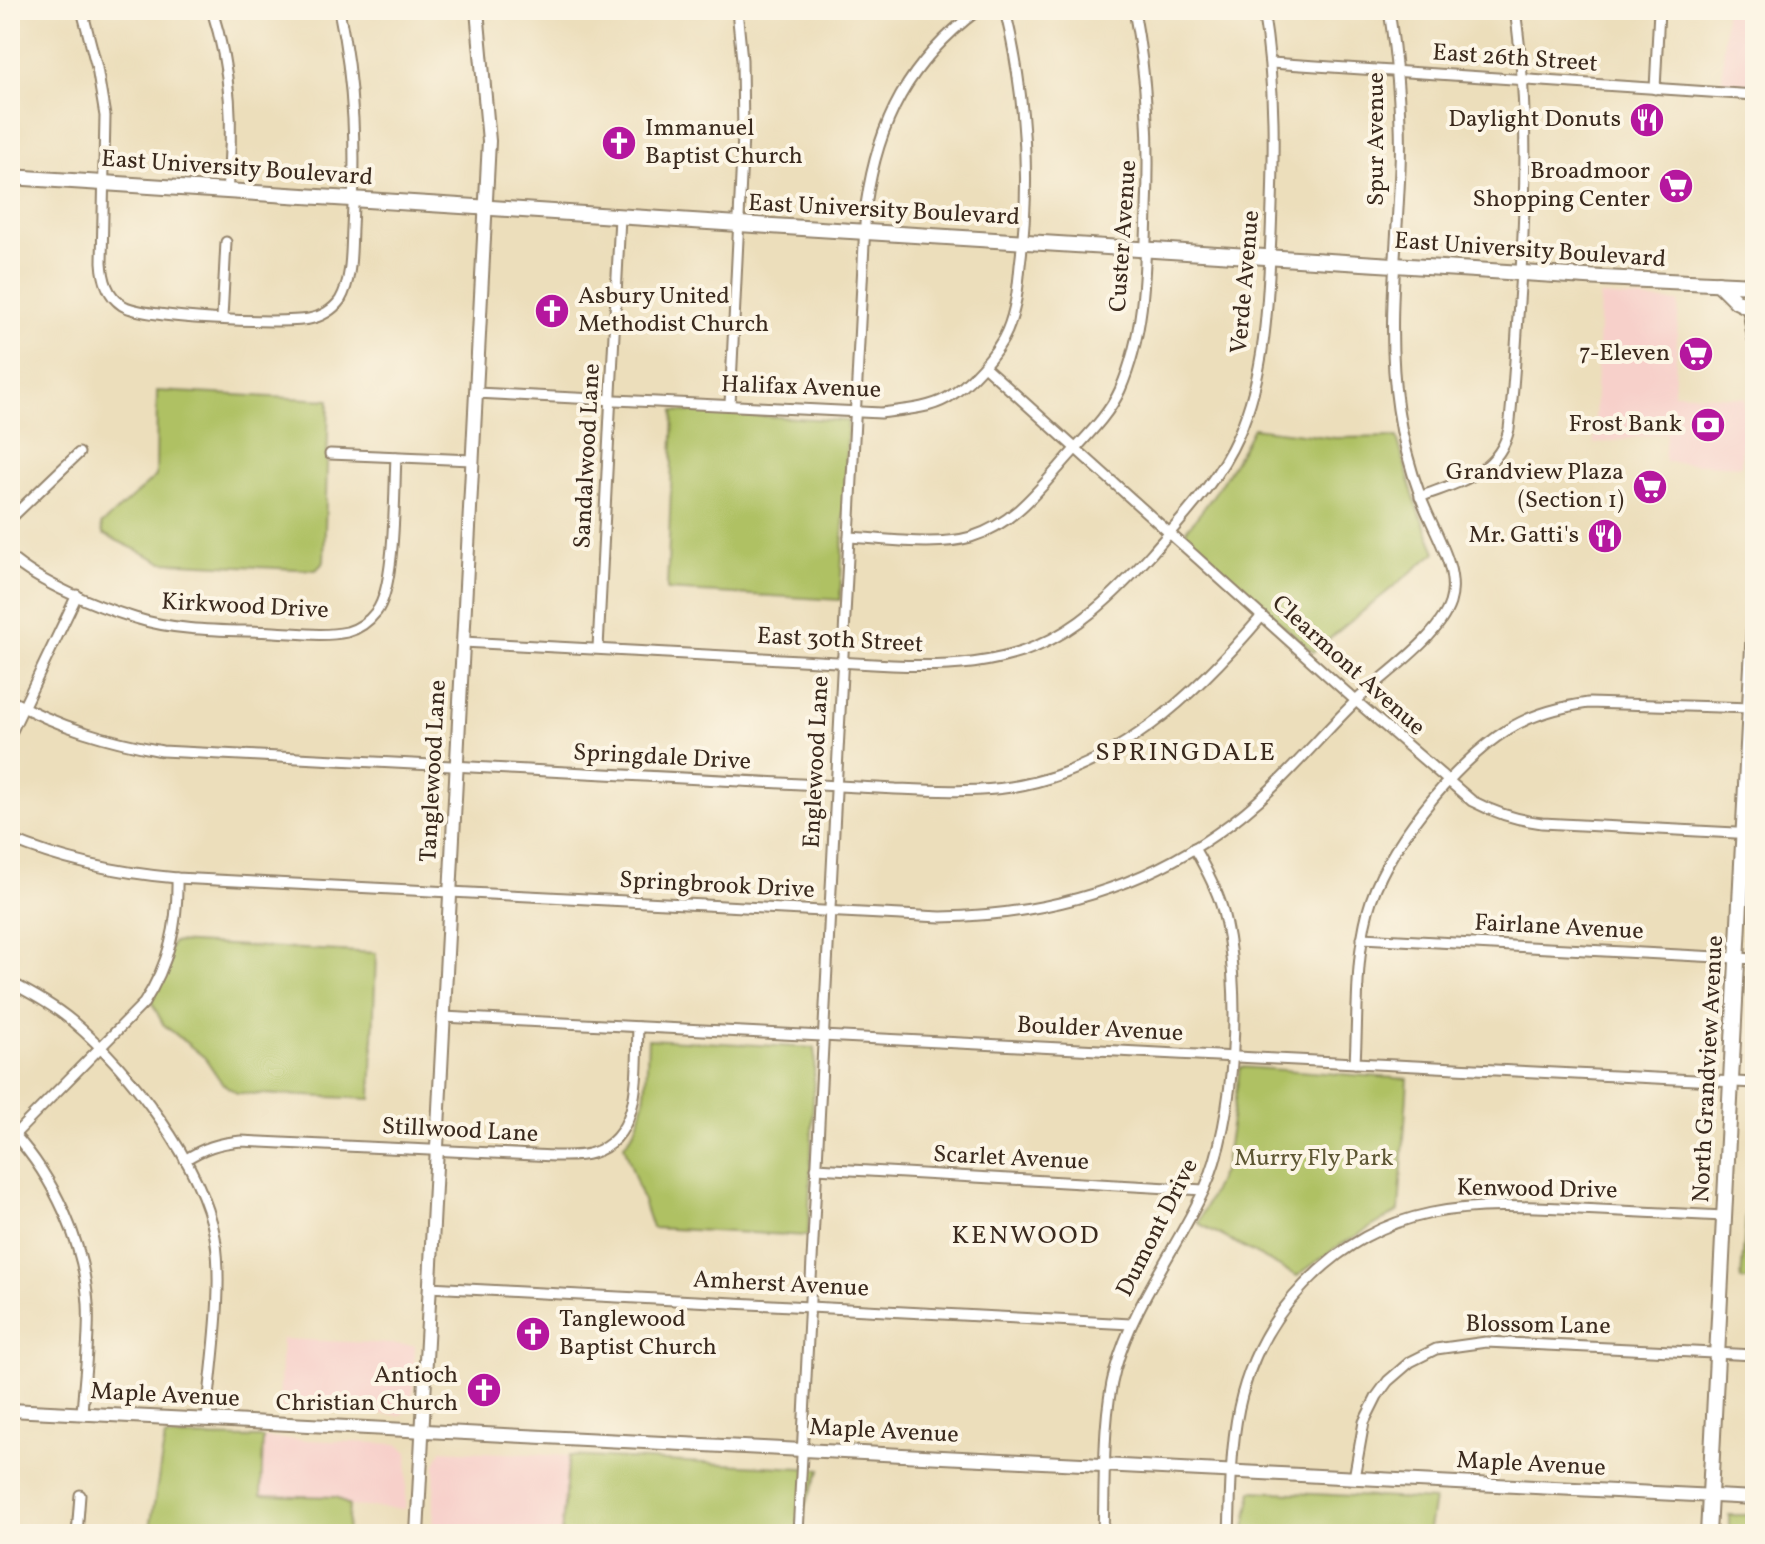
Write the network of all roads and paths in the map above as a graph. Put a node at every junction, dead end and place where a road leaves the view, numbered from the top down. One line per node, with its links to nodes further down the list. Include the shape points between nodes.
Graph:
1 (82, 10): 19 (street, via 105,116)
2 (212, 10): 20 (street, via 230,83 233,143)
3 (339, 10): 21 (street, via 355,113)
4 (477, 10): 22 (main road, Tanglewood Lane, via 488,125)
5 (737, 10): 24 (street, via 743,112)
6 (978, 10): 25 (street, Englewood Lane, via 930,53 897,97 871,165)
7 (1005, 10): 26 (street, Halifax Avenue, via 1022,105)
8 (1134, 10): 28 (street, Custer Avenue, via 1148,96)
9 (1263, 10): 13 (street, Verde Avenue)
10 (1389, 10): 14 (street, Spur Avenue)
11 (1515, 10): 15 (street)
12 (1659, 10): 16 (street)
13 (1271, 63): 14 (street, East 26th Street); 29 (street, Verde Avenue, via 1275,132)
14 (1398, 71): 15 (street, East 26th Street); 30 (street, Spur Avenue, via 1400,168)
15 (1523, 80): 16 (street, East 26th Street); 31 (street)
16 (1655, 89): 17 (street, East 26th Street)
17 (1755, 95)
18 (10, 177): 19 (main road, East University Boulevard)
19 (105, 183): 20 (main road, East University Boulevard); 34 (street, via 102,262 112,295 136,310)
20 (227, 191): 21 (main road, East University Boulevard)
21 (354, 199): 22 (main road, East University Boulevard); 34 (street, via 347,278 334,307 309,319)
22 (485, 207): 23 (main road, East University Boulevard); 37 (main road, Tanglewood Lane)
23 (620, 217): 24 (main road, East University Boulevard); 38 (street, Sandalwood Lane)
24 (739, 224): 25 (main road, East University Boulevard); 39 (street)
25 (865, 231): 26 (main road, East University Boulevard); 40 (street, Englewood Lane)
26 (1023, 241): 28 (main road, East University Boulevard); 36 (street, Halifax Avenue, via 1009,327)
27 (226, 242): 34 (street)
28 (1147, 248): 29 (main road, East University Boulevard); 41 (street, Custer Avenue, via 1134,352 1109,411)
29 (1270, 256): 30 (main road, East University Boulevard); 48 (street, Verde Avenue, via 1256,387 1238,437 1212,483)
30 (1393, 264): 31 (main road, East University Boulevard); 46 (street, Spur Avenue, via 1391,339 1398,412)
31 (1521, 273): 32 (main road, East University Boulevard); 46 (street, via 1512,402 1503,449 1483,470)
32 (1718, 283): 33 (main road, East University Boulevard); 35 (main road, via 1750,308)
33 (1755, 285)
34 (222, 318)
35 (1755, 338)
36 (984, 366): 40 (street, Halifax Avenue, via 947,398 903,410); 41 (street, Clearmont Avenue)
37 (476, 393): 38 (street, Halifax Avenue); 45 (main road, Tanglewood Lane)
38 (611, 400): 39 (street, Halifax Avenue); 55 (street, Sandalwood Lane)
39 (730, 405): 40 (street, Halifax Avenue)
40 (856, 411): 49 (street, Englewood Lane)
41 (1075, 448): 48 (street, Clearmont Avenue); 49 (street, Custer Avenue, via 1026,504 988,531 948,541)
42 (79, 453): 47 (street)
43 (330, 454): 44 (street)
44 (396, 457): 45 (street); 51 (street, Kirkwood Drive, via 384,598 375,614 350,631 181,627 137,619)
45 (472, 460): 54 (main road, Tanglewood Lane)
46 (1420, 497): 58 (street, Spur Avenue, via 1450,572 1450,603 1425,638)
47 (10, 519)
48 (1169, 533): 53 (street, Clearmont Avenue); 56 (street, East 30th Street, via 1092,613 1019,654 957,666)
49 (849, 537): 56 (street, Englewood Lane)
50 (10, 557): 51 (street, Kirkwood Drive)
51 (77, 595): 59 (street)
52 (1755, 607): 60 (main road, North Grandview Avenue)
53 (1262, 616): 58 (street, Clearmont Avenue); 64 (street, Springdale Drive, via 1181,703 1133,738 1078,767 1033,783 981,790)
54 (463, 642): 55 (street, East 30th Street); 62 (main road, Tanglewood Lane)
55 (598, 648): 56 (street, East 30th Street)
56 (843, 660): 64 (street, Englewood Lane)
57 (10, 700): 59 (street, Springdale Drive)
58 (1356, 701): 63 (street, Clearmont Avenue); 67 (street, Springbrook Drive, via 1257,802)
59 (23, 708): 61 (street); 62 (street, Springdale Drive, via 95,737 162,751)
60 (1752, 708): 63 (street, via 1604,702 1567,706 1510,728); 65 (main road, North Grandview Avenue)
61 (10, 735)
62 (456, 768): 64 (street, Springdale Drive); 69 (main road, Tanglewood Lane)
63 (1448, 782): 65 (street, Clearmont Avenue, via 1472,801 1517,820); 71 (street, via 1392,855)
64 (836, 786): 70 (street, Englewood Lane)
65 (1749, 834): 72 (main road, North Grandview Avenue)
66 (10, 839): 68 (street, Springbrook Drive, via 91,866)
67 (1194, 848): 70 (street, Springbrook Drive, via 1107,890 1044,908 982,917); 79 (street, Dumont Drive, via 1211,877 1229,935)
68 (177, 878): 69 (street, Springbrook Drive); 78 (street, via 174,934 163,970 144,1003)
69 (450, 892): 70 (street, Springbrook Drive); 75 (main road, Tanglewood Lane)
70 (830, 912): 77 (street, Englewood Lane)
71 (1362, 938): 72 (street, Fairlane Avenue); 80 (street)
72 (1737, 958): 73 (street, Fairlane Avenue); 81 (main road, North Grandview Avenue)
73 (1755, 959)
74 (10, 982): 78 (street, via 44,1000)
75 (443, 1017): 76 (street, Boulder Avenue); 84 (main road, Tanglewood Lane)
76 (638, 1027): 77 (street, Boulder Avenue); 84 (street, Stillwood Lane, via 630,1116 618,1137 600,1150 554,1156)
77 (823, 1036): 79 (street, Boulder Avenue); 86 (street, Englewood Lane)
78 (101, 1048): 83 (street); 85 (street, via 143,1096)
79 (1231, 1057): 80 (street, Boulder Avenue); 87 (street, Dumont Drive, via 1229,1099)
80 (1355, 1063): 81 (street, Boulder Avenue)
81 (1731, 1082): 82 (street, Boulder Avenue); 88 (main road, North Grandview Avenue)
82 (1755, 1083)
83 (12, 1132): 95 (street, via 59,1201 83,1271 88,1308)
84 (437, 1149): 85 (street, Stillwood Lane, via 241,1141 221,1142); 89 (main road, Tanglewood Lane)
85 (185, 1160): 96 (street, via 208,1209 217,1263)
86 (816, 1168): 87 (street, Scarlet Avenue); 90 (street, Englewood Lane)
87 (1204, 1190): 91 (street, Dumont Drive)
88 (1724, 1216): 92 (main road, North Grandview Avenue); 100 (street, Kenwood Drive, via 1476,1206 1428,1213 1373,1233 1313,1276 1268,1332 1243,1393)
89 (429, 1287): 90 (street, Amherst Avenue); 97 (main road, Tanglewood Lane)
90 (809, 1307): 91 (street, Amherst Avenue); 98 (street, Englewood Lane)
91 (1131, 1324): 99 (street, Dumont Drive, via 1115,1372)
92 (1717, 1353): 93 (street, Blossom Lane); 101 (street, Blossom Lane, via 1486,1342 1436,1349 1410,1362 1377,1396 1364,1422); 103 (main road, North Grandview Avenue)
93 (1755, 1355)
94 (10, 1410): 95 (main road, Maple Avenue)
95 (82, 1414): 96 (main road, Maple Avenue)
96 (207, 1420): 97 (main road, Maple Avenue)
97 (422, 1431): 98 (main road, Maple Avenue); 106 (main road, Tanglewood Lane)
98 (802, 1450): 99 (main road, Maple Avenue); 107 (street, Englewood Lane)
99 (1106, 1465): 100 (main road, Maple Avenue); 108 (street, Dumont Drive)
100 (1232, 1472): 101 (main road, Maple Avenue); 109 (street, Kenwood Drive)
101 (1354, 1478): 103 (main road, Maple Avenue)
102 (80, 1495): 105 (street)
103 (1710, 1496): 104 (main road, Maple Avenue); 110 (main road, North Grandview Avenue)
104 (1755, 1498)
105 (77, 1534)
106 (417, 1534)
107 (798, 1534)
108 (1103, 1534)
109 (1229, 1534)
110 (1708, 1534)

